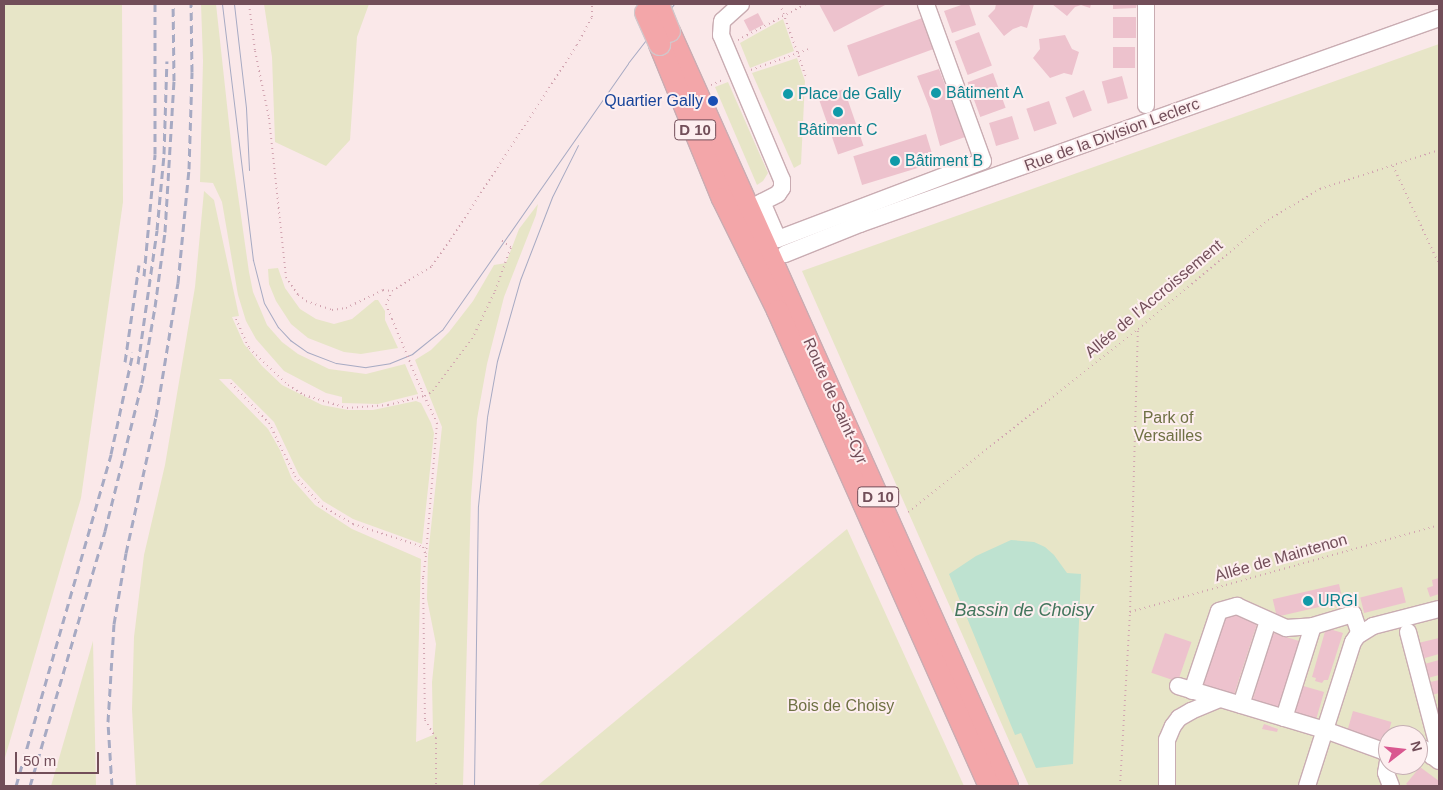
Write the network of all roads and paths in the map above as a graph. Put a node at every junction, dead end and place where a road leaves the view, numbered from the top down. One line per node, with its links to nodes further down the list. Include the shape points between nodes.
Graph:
1 (249, 4): 26 (path, via 269,118 286,277 306,301 332,310 346,308 383,290)
2 (592, 4): 26 (path, via 592,17 577,45 451,240 432,266)
3 (741, 4): 22 (street, via 722,21 720,35 782,180 778,194)
4 (780, 4): 9 (path)
5 (806, 4): 9 (path)
6 (926, 4): 22 (street, via 983,161 778,239)
7 (1146, 4): 19 (street)
8 (648, 7): 11 (main road, D 10, bridge)
9 (784, 16): 12 (path); 14 (path)
10 (1439, 18): 24 (street, Rue de la Division Leclerc, via 860,224)
11 (664, 38): 22 (main road, D 10); 22 (main road, D 10, via 683,101)
12 (736, 42)
13 (809, 50): 14 (path)
14 (798, 54): 15 (path); 16 (path)
15 (749, 71)
16 (806, 77)
17 (724, 80): 18 (path)
18 (711, 85)
19 (1146, 105)
20 (1439, 150): 21 (path, Allée de l'Accroissement)
21 (1392, 166): 25 (path); 28 (path, Allée de l'Accroissement, via 1320,189 1290,205 1241,240)
22 (746, 210): 47 (main road, Route de Saint-Cyr / D 10, via 776,310); 48 (main road, Route de Saint-Cyr / D 10)
23 (500, 239): 30 (path, via 511,247 495,291 472,338 433,391)
24 (785, 254)
25 (1439, 264)
26 (392, 291): 30 (path, bridge, via 386,305)
27 (236, 319): 30 (path, via 249,348 288,385 304,394 354,408 388,405)
28 (1138, 329): 31 (path, Allée de l'Accroissement); 35 (path)
29 (231, 383): 33 (path, via 269,423 295,476 322,506 353,524 423,548)
30 (425, 396): 33 (path, via 437,423)
31 (908, 512)
32 (1439, 525): 35 (path, Allée de Maintenon)
33 (426, 556): 46 (path, via 423,578 425,720 436,738)
34 (1439, 609): 39 (street, via 1373,626)
35 (1130, 612): 49 (path)
36 (1268, 621): 37 (street, via 1286,628); 40 (street, via 1237,606 1220,611 1185,689); 41 (street)
37 (1313, 626): 39 (street, via 1353,614); 42 (street)
38 (1408, 632): 45 (street, via 1438,746)
39 (1360, 634): 43 (street, via 1353,642)
40 (1219, 699): 41 (street); 50 (street, via 1179,718 1173,726 1167,740)
41 (1241, 705): 42 (street)
42 (1284, 718): 43 (street)
43 (1325, 730): 44 (street); 51 (street)
44 (1378, 749)
45 (1436, 759)
46 (436, 786)
47 (989, 786)
48 (1007, 786)
49 (1120, 786)
50 (1167, 786)
51 (1307, 786)

